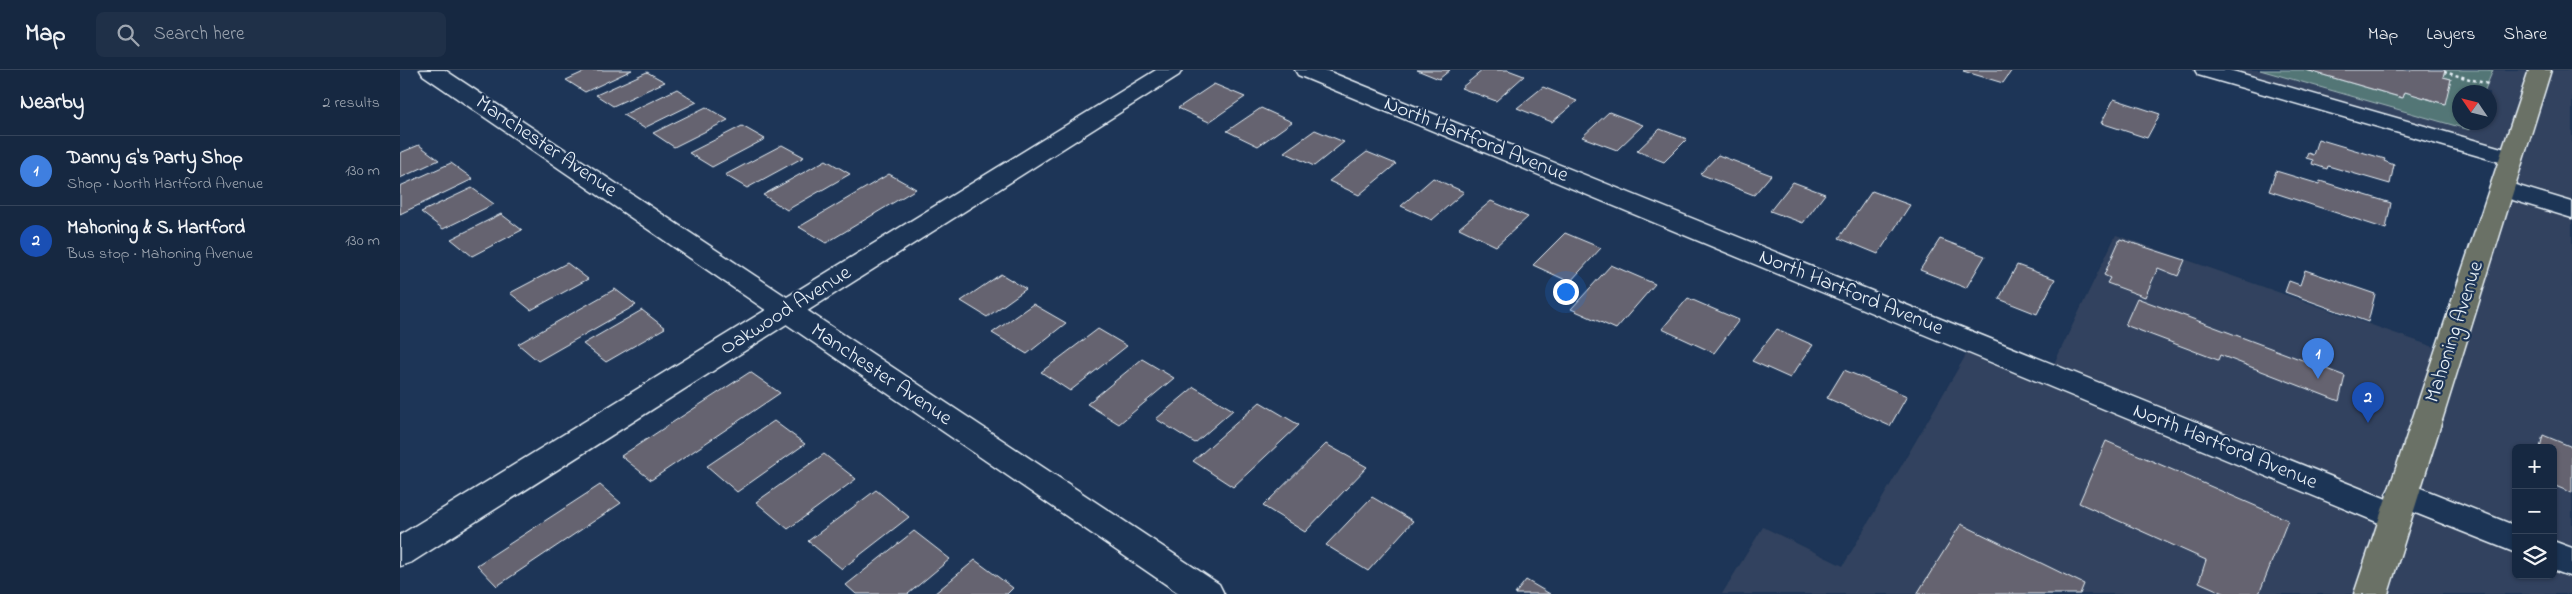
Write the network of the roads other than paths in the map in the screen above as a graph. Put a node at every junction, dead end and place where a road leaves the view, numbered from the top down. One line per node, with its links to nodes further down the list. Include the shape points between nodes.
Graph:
1 (431, 70): 9 (street, Manchester Avenue)
2 (1171, 70): 9 (street, Oakwood Avenue)
3 (1306, 70): 10 (street, North Hartford Avenue)
4 (2206, 70): 6 (street)
5 (2540, 70): 6 (main road, Mahoning Avenue)
6 (2511, 158): 7 (main road, Mahoning Avenue)
7 (2502, 189): 8 (street); 10 (main road, Mahoning Avenue)
8 (2572, 210)
9 (786, 311): 12 (street, Oakwood Avenue); 15 (street, Manchester Avenue)
10 (2399, 506): 11 (street, North Hartford Avenue); 16 (main road, Mahoning Avenue)
11 (2512, 539)
12 (400, 552)
13 (2557, 557): 14 (street)
14 (2572, 563)
15 (1207, 594)
16 (2370, 594)

